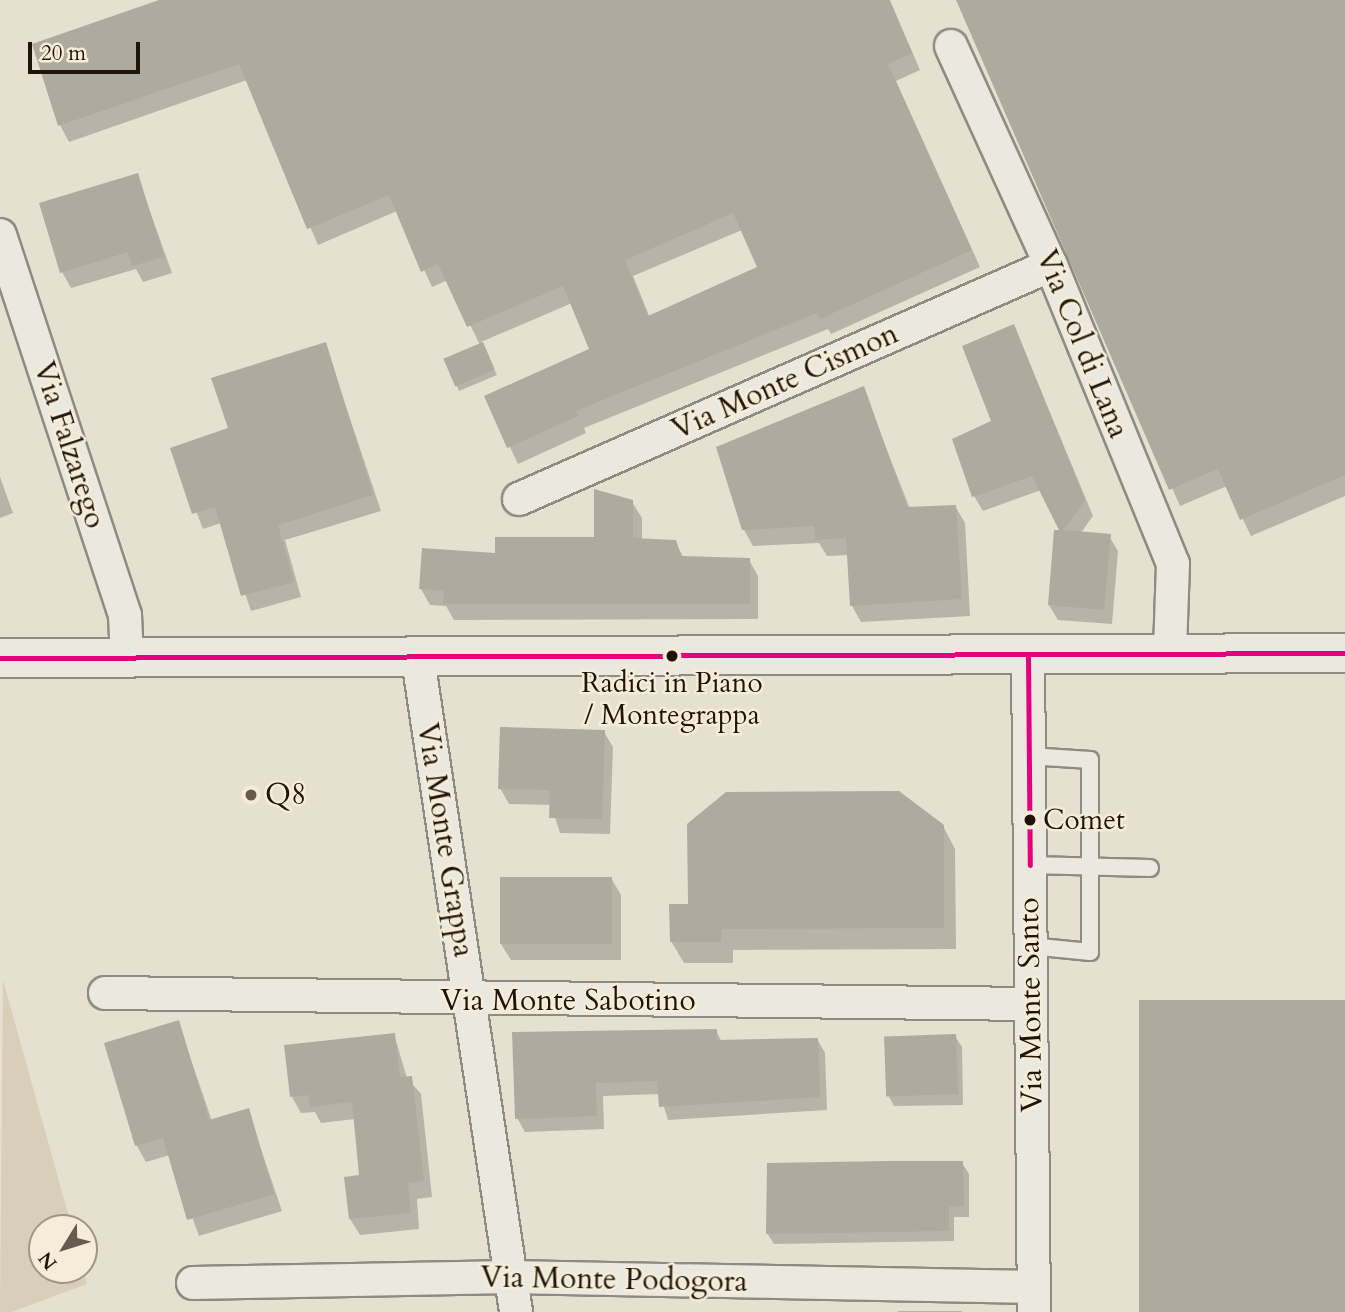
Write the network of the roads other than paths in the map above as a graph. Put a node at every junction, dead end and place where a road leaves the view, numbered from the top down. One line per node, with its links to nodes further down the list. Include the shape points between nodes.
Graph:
1 (951, 46): 3 (street, Via Col di Lana)
2 (0, 234): 9 (street, Via Falzarego, via 125,615)
3 (1051, 265): 4 (street, Via Monte Cismon); 5 (street, Via Col di Lana, via 1173,564)
4 (519, 499)
5 (1170, 652): 6 (street); 7 (street)
6 (1345, 653)
7 (1028, 656): 10 (street); 11 (street, Via Monte Santo)
8 (0, 658): 9 (street)
9 (127, 659): 10 (street)
10 (418, 659): 17 (street, Via Monte Grappa)
11 (1028, 756): 12 (street, Via Monte Santo); 13 (lane, via 1090,760)
12 (1030, 865): 13 (lane); 15 (street, Via Monte Santo)
13 (1089, 866): 14 (lane); 15 (lane, via 1090,952)
14 (1150, 868)
15 (1030, 946): 18 (street, Via Monte Santo)
16 (105, 993): 17 (street, Via Monte Sabotino)
17 (469, 1001): 18 (street, Via Monte Sabotino); 19 (street, Via Monte Grappa)
18 (1031, 1004): 21 (street, Via Monte Santo)
19 (511, 1276): 20 (street, Via Monte Podogora); 21 (street, Via Monte Podogora); 22 (street, Via Monte Grappa)
20 (193, 1283)
21 (1034, 1300)
22 (516, 1312)

